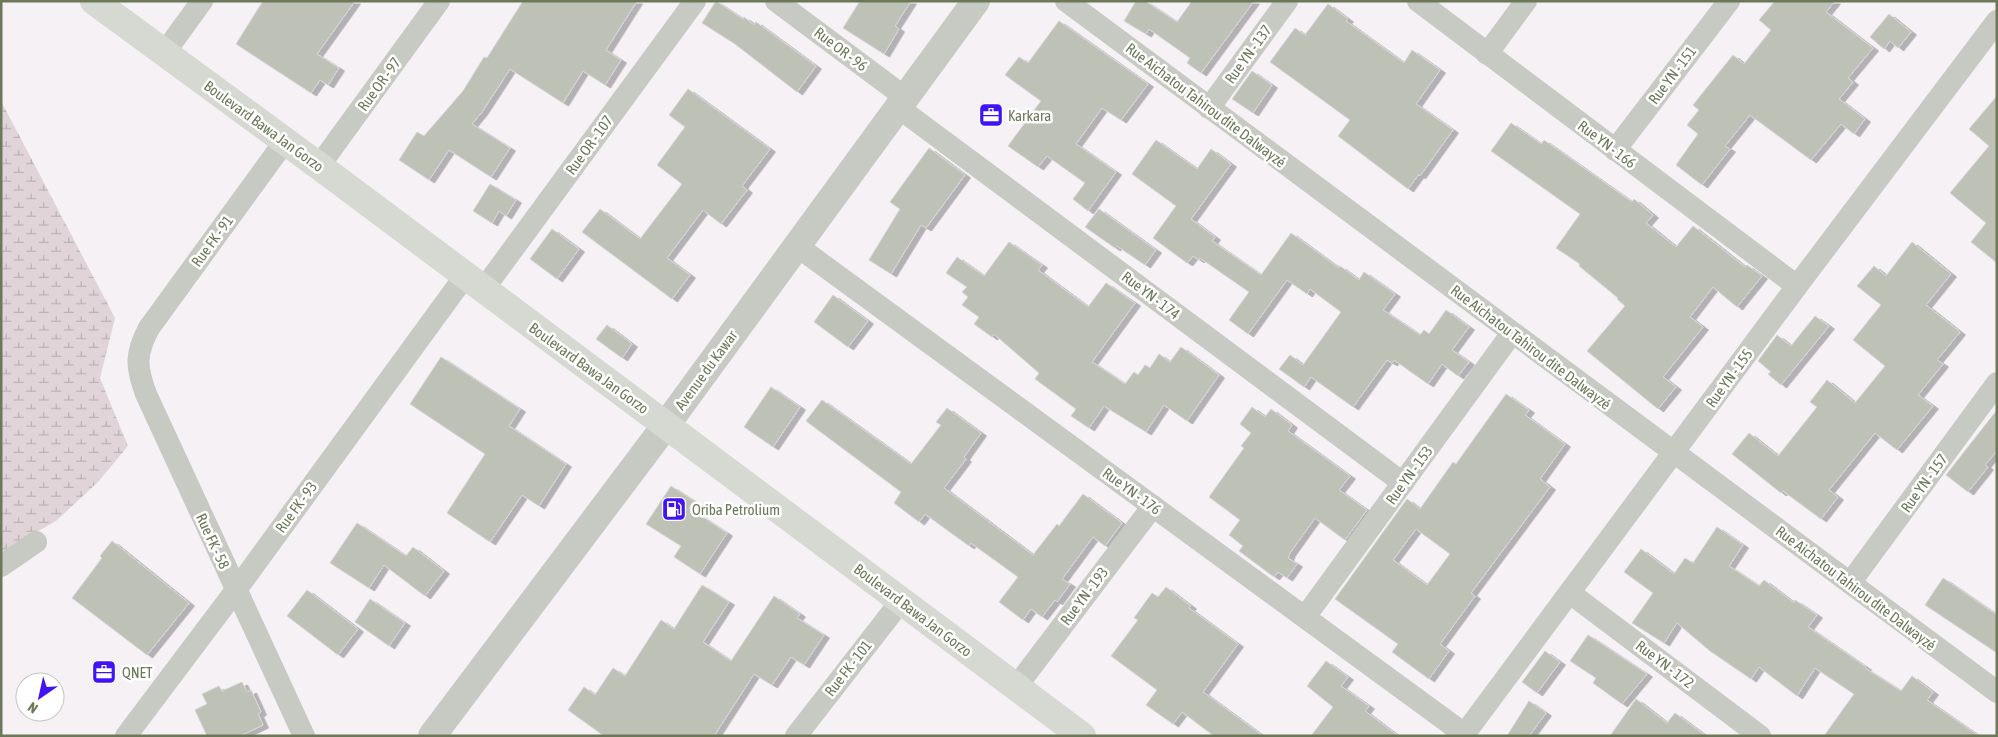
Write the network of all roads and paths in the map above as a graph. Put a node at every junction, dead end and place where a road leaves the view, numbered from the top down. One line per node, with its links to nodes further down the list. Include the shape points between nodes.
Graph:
1 (94, 1): 13 (main road, Boulevard Bawa Jan Gorzo)
2 (202, 1): 13 (street)
3 (439, 1): 19 (street, Rue OR - 97)
4 (694, 1): 21 (street, Rue OR - 107)
5 (776, 1): 15 (street, Rue OR - 96)
6 (976, 1): 15 (street, Avenue du Kawar)
7 (1066, 1): 16 (street, Rue Aichatou Tahirou dite Dalwayzé)
8 (1287, 1): 16 (street, Rue YN - 137)
9 (1418, 1): 14 (street, Rue YN - 166)
10 (1526, 1): 14 (street)
11 (1729, 1): 18 (street, Rue YN - 151)
12 (1997, 21): 22 (street, Rue YN - 155)
13 (165, 52): 17 (main road, Boulevard Bawa Jan Gorzo)
14 (1487, 54): 18 (street, Rue YN - 166)
15 (902, 103): 20 (street, Avenue du Kawar); 28 (street, Rue YN - 174)
16 (1209, 108): 23 (street, Rue Aichatou Tahirou dite Dalwayzé)
17 (285, 141): 19 (main road, Boulevard Bawa Jan Gorzo); 24 (street, Rue FK - 91)
18 (1615, 150): 22 (street, Rue YN - 166)
19 (319, 166): 21 (main road, Boulevard Bawa Jan Gorzo)
20 (797, 246): 26 (street, Avenue du Kawar); 29 (street, Rue YN - 176)
21 (474, 283): 26 (main road, Boulevard Bawa Jan Gorzo); 33 (street, Rue FK - 93)
22 (1797, 286): 27 (street, Rue YN - 155)
23 (1512, 333): 27 (street, Rue Aichatou Tahirou dite Dalwayzé); 28 (street, Rue YN - 153)
24 (141, 342): 33 (street, Rue FK - 58, via 137,359 146,394)
25 (1997, 383): 32 (street, Rue YN - 157)
26 (666, 425): 35 (main road, Boulevard Bawa Jan Gorzo); 42 (street, Avenue du Kawar)
27 (1674, 453): 32 (street, Rue Aichatou Tahirou dite Dalwayzé); 34 (street, Rue YN - 155)
28 (1403, 482): 36 (street, Rue YN - 153)
29 (1153, 506): 36 (street, Rue YN - 176); 37 (street, Rue YN - 193)
30 (36, 542): 31 (street)
31 (1, 566)
32 (1850, 584): 38 (street, Rue Aichatou Tahirou dite Dalwayzé)
33 (236, 590): 40 (street, Rue FK - 93); 41 (street, Rue FK - 58)
34 (1570, 593): 39 (street, Rue YN - 155); 45 (street, Rue YN - 172)
35 (901, 601): 37 (main road, Boulevard Bawa Jan Gorzo); 43 (street, Rue FK - 101)
36 (1305, 617): 39 (street, Rue YN - 176)
37 (1016, 687): 44 (main road, Boulevard Bawa Jan Gorzo)
38 (1997, 692)
39 (1465, 735)
40 (126, 736)
41 (304, 736)
42 (432, 736)
43 (796, 736)
44 (1082, 736)
45 (1760, 736)

